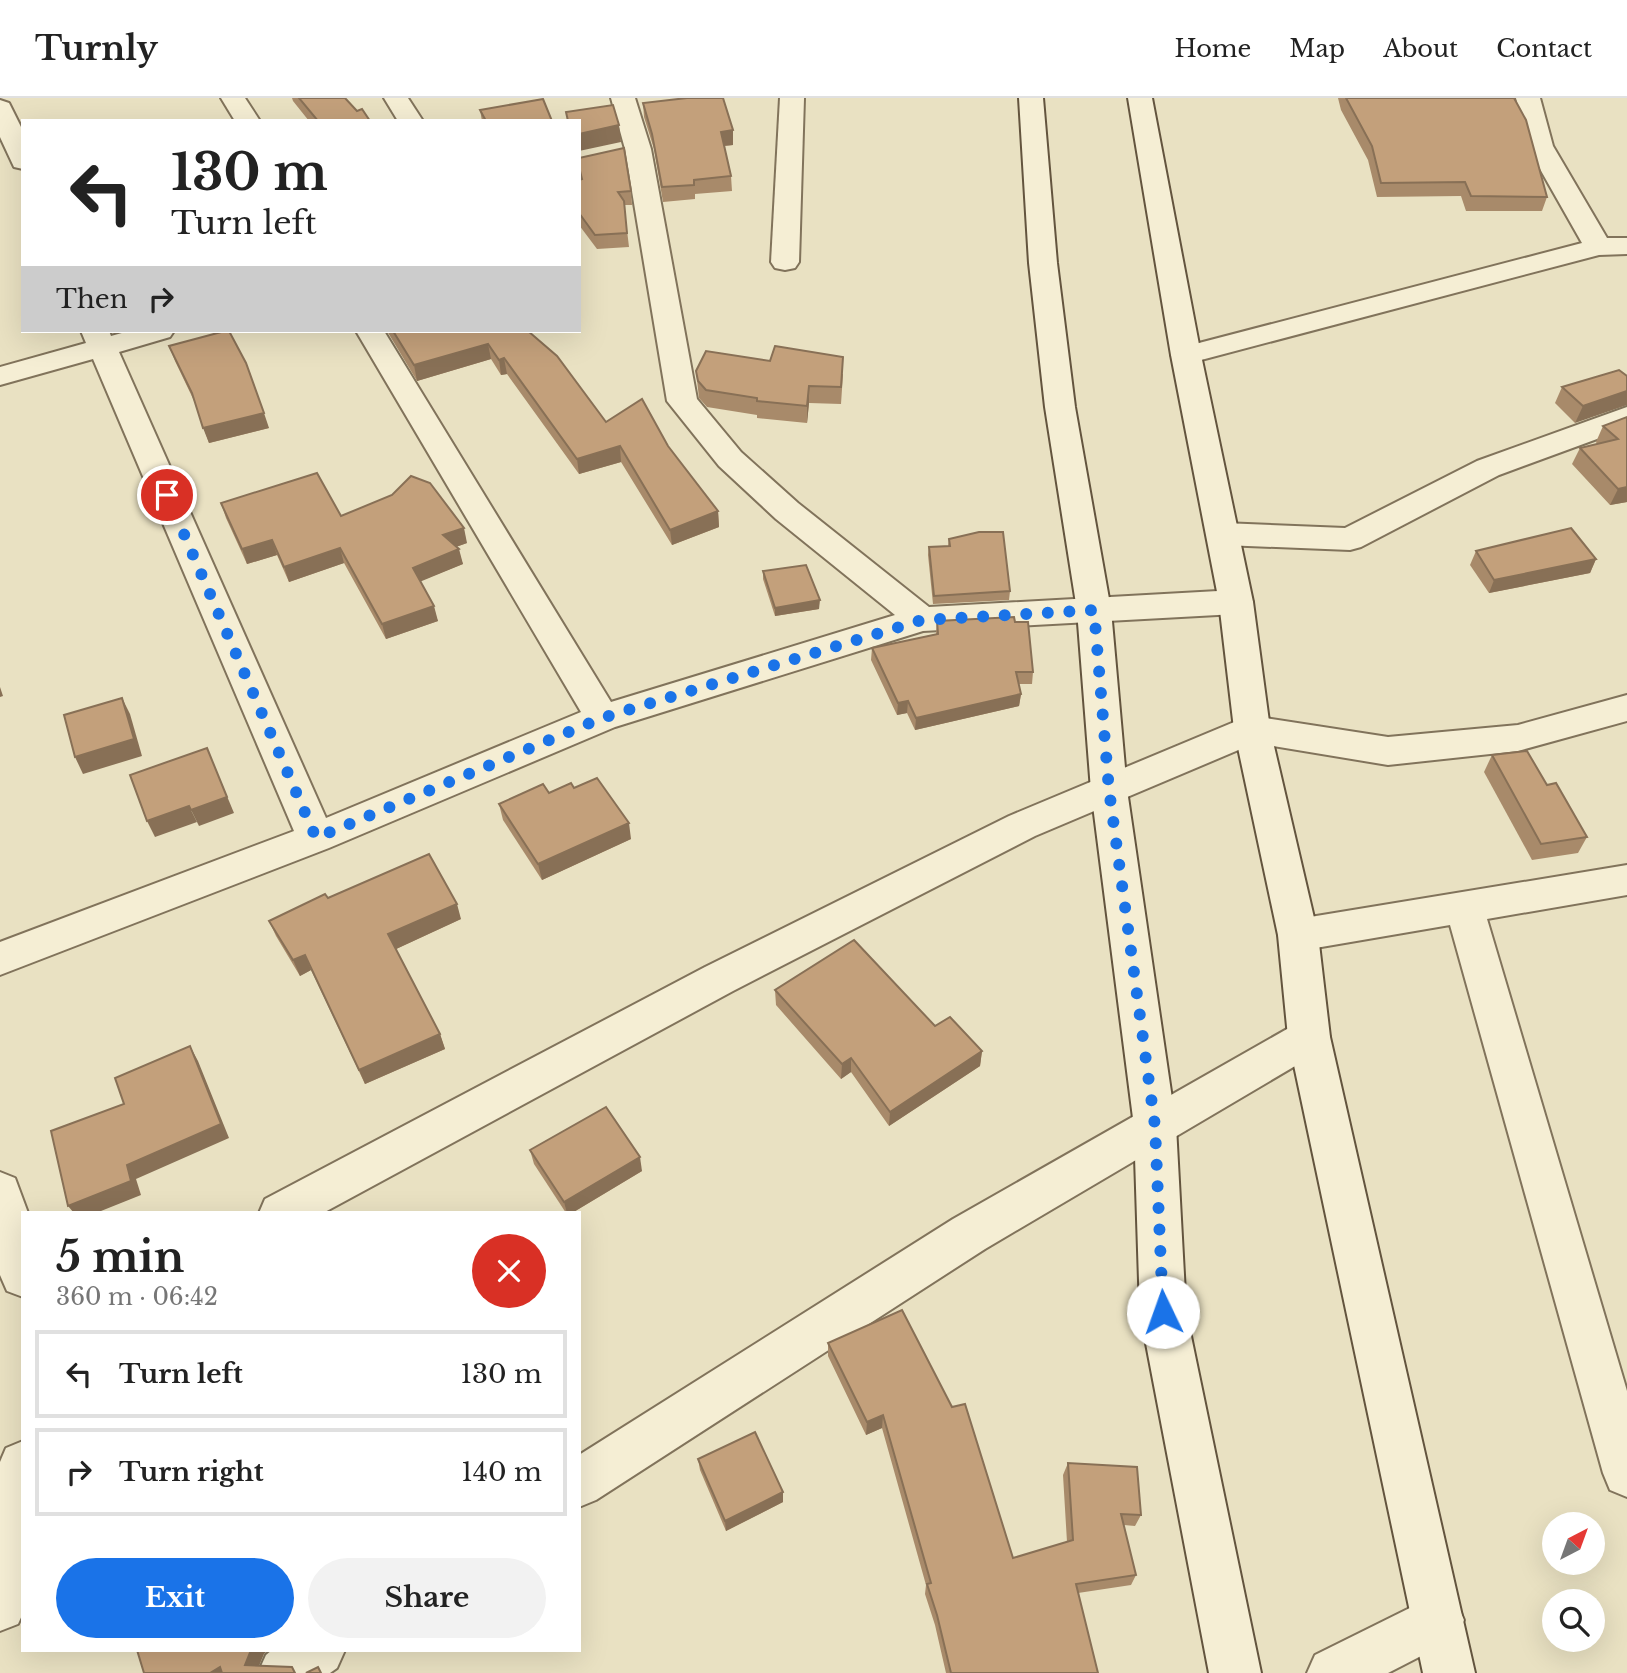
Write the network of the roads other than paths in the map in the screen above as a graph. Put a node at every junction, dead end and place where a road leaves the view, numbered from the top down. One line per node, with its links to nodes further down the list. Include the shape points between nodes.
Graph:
1 (233, 98): 9 (street)
2 (396, 98): 10 (street)
3 (624, 98): 24 (street, via 626,152 682,401 730,459 786,511)
4 (792, 98): 14 (street)
5 (1031, 98): 23 (street, via 1060,407)
6 (1140, 98): 18 (street)
7 (1528, 98): 13 (street, via 1540,146)
8 (0, 108): 11 (street)
9 (247, 119)
10 (410, 119)
11 (21, 156)
12 (1627, 246): 13 (street)
13 (1598, 247): 18 (street)
14 (785, 262)
15 (145, 333): 17 (street)
16 (371, 333): 26 (street)
17 (99, 339): 19 (street); 29 (street)
18 (1186, 355): 21 (street)
19 (0, 376)
20 (1627, 417): 21 (street, via 1488,468 1350,539)
21 (1223, 534): 22 (street)
22 (1236, 602): 23 (street); 27 (street)
23 (1094, 610): 24 (street); 28 (street)
24 (922, 620): 26 (street)
25 (1627, 708): 27 (street, via 1518,738 1388,751)
26 (602, 718): 29 (street)
27 (1252, 729): 28 (street); 32 (street)
28 (1109, 790): 35 (street); 37 (street, via 1022,827 719,979)
29 (316, 838): 33 (street)
30 (1627, 880): 31 (street)
31 (1464, 907): 32 (street); 39 (street)
32 (1298, 935): 34 (street)
33 (0, 959)
34 (1309, 1037): 35 (street); 43 (street)
35 (1155, 1126): 41 (street, via 969,1234); 46 (street, via 1163,1312)
36 (0, 1192): 38 (street)
37 (285, 1211)
38 (21, 1269)
39 (1627, 1474)
40 (21, 1477): 42 (street)
41 (581, 1482)
42 (0, 1606)
43 (1438, 1620): 47 (street); 48 (street)
44 (316, 1652): 45 (street)
45 (284, 1673)
46 (1235, 1673)
47 (1333, 1673)
48 (1449, 1673)

